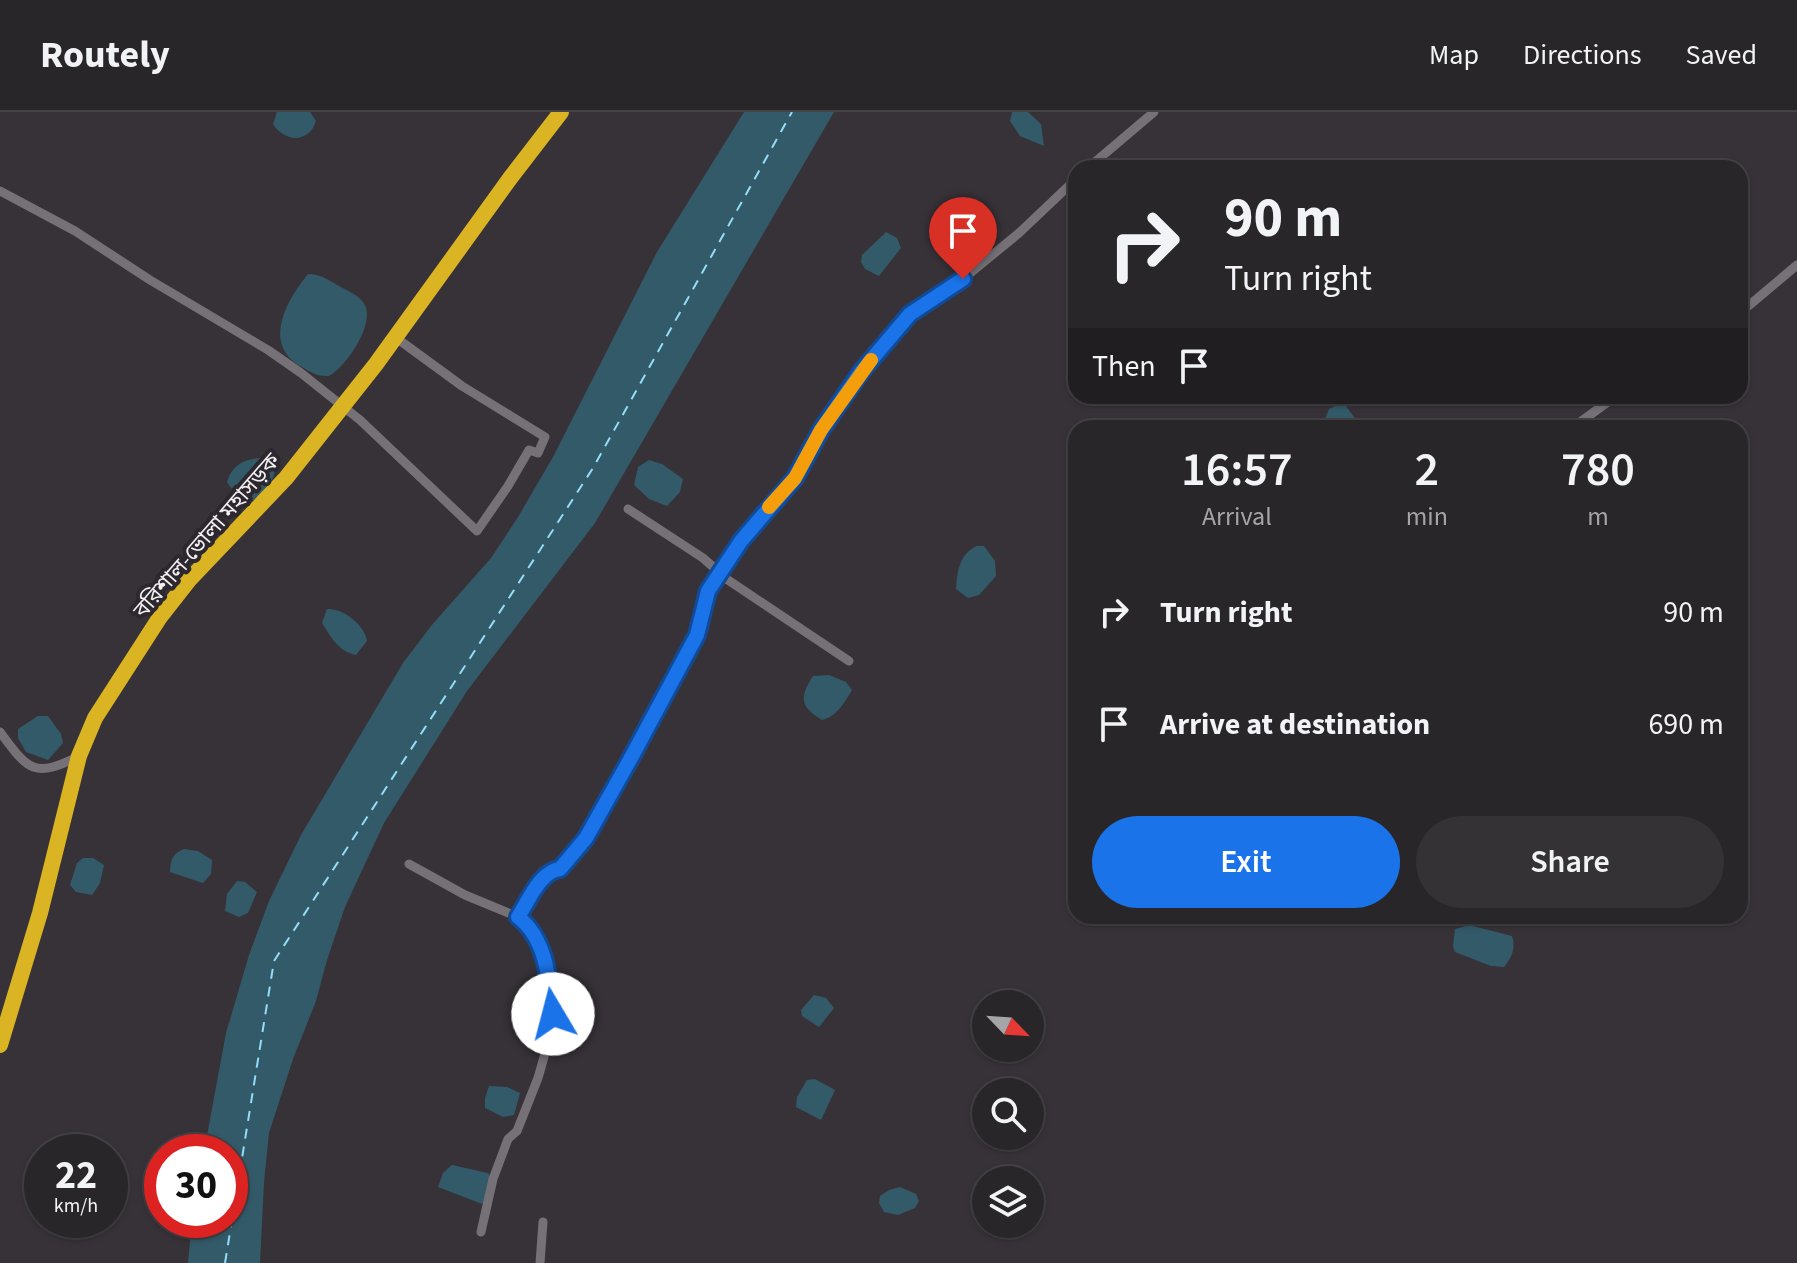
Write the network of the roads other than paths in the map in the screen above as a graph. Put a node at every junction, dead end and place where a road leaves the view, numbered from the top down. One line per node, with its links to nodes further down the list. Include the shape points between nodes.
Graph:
1 (561, 112): 8 (highway, বরিশাল-ভোলা মহাসড়ক)
2 (1154, 112): 3 (street)
3 (1097, 160)
4 (1068, 187): 13 (street, via 963,279 910,314 861,372 795,478 751,526)
5 (0, 191): 10 (street, via 268,350)
6 (1797, 265): 7 (street)
7 (1748, 306)
8 (395, 337): 10 (highway, বরিশাল-ভোলা মহাসড়ক); 10 (street, via 545,437 538,453 529,450 476,531)
9 (1605, 404): 11 (street)
10 (343, 406): 16 (highway, বরিশাল-ভোলা মহাসড়ক, via 286,478 160,617 95,718)
11 (1583, 420)
12 (628, 509): 13 (street)
13 (721, 574): 14 (street); 18 (street, via 708,591 697,635 681,667 592,828 565,864 544,876)
14 (849, 661)
15 (0, 732): 16 (street, via 17,756 43,771)
16 (79, 756): 19 (highway, বরিশাল-ভোলা মহাসড়ক)
17 (409, 864): 18 (street)
18 (518, 917): 21 (street, via 536,938 543,957 553,1014 538,1078 493,1179)
19 (0, 1045)
20 (543, 1222): 22 (street)
21 (481, 1232)
22 (540, 1263)

